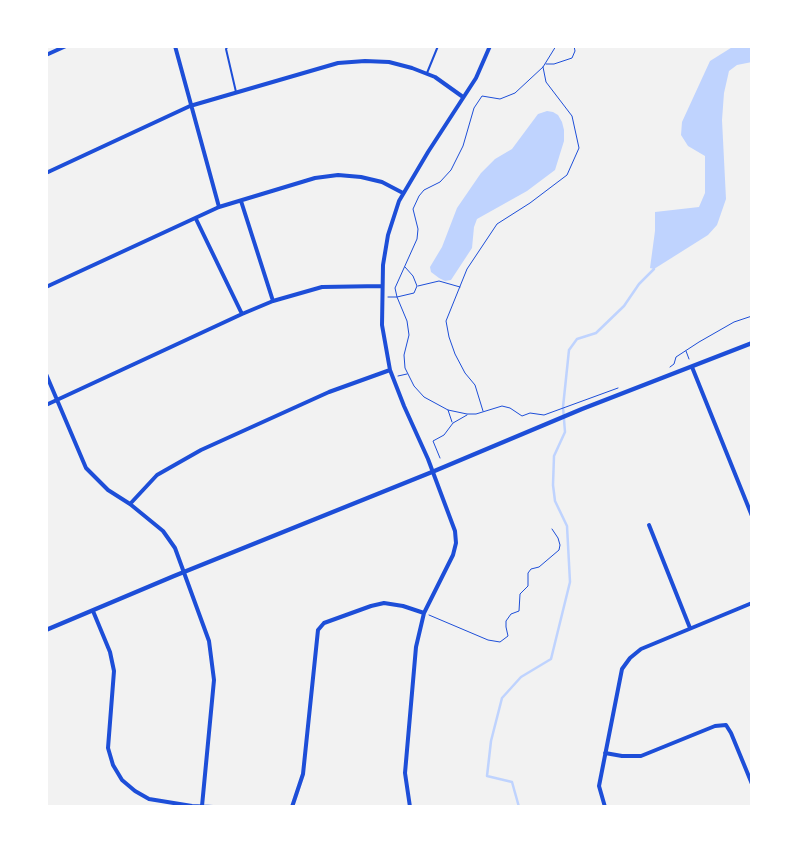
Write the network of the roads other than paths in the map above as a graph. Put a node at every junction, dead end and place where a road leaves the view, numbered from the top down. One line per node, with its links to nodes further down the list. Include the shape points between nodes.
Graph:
1 (66, 46): 6 (street)
2 (175, 46): 10 (street)
3 (228, 46): 8 (lane)
4 (438, 46): 7 (lane)
5 (490, 46): 9 (street, via 476,78)
6 (46, 55)
7 (427, 73): 8 (street, via 389,62 338,63); 9 (street)
8 (236, 92): 10 (street)
9 (463, 97): 12 (street)
10 (190, 106): 11 (street); 14 (street)
11 (46, 173)
12 (403, 194): 13 (street, via 382,182 338,175 315,178); 16 (street, via 388,235)
13 (240, 200): 14 (street); 18 (street)
14 (219, 207): 15 (street)
15 (196, 218): 17 (street); 19 (street)
16 (382, 286): 18 (street, via 322,287); 22 (street, via 382,325)
17 (46, 287)
18 (273, 301): 19 (street)
19 (242, 314): 24 (street)
20 (752, 343): 21 (street)
21 (692, 367): 26 (street); 28 (street)
22 (390, 370): 26 (street); 27 (street, via 329,392 201,450 157,475)
23 (46, 374): 24 (street)
24 (58, 400): 25 (street); 27 (street, via 86,468 108,490)
25 (46, 405)
26 (432, 472): 30 (street); 33 (street, via 452,518 456,543)
27 (130, 504): 30 (street, via 163,531 175,548)
28 (752, 516)
29 (649, 525): 34 (street)
30 (184, 572): 32 (street); 38 (street, via 209,641 214,680)
31 (752, 603): 34 (street)
32 (93, 611): 35 (street); 38 (street, via 110,652 114,671 108,748 113,765 122,780 149,799)
33 (424, 613): 40 (street, via 403,606 371,606 324,623 318,630 303,774); 41 (street, via 416,648 407,740 405,773)
34 (690, 628): 36 (street, via 642,649 622,669)
35 (46, 630)
36 (605, 753): 37 (street, via 640,756 726,725); 42 (street, via 599,786)
37 (752, 784)
38 (202, 806): 39 (street)
39 (213, 807)
40 (292, 807)
41 (410, 807)
42 (605, 807)

